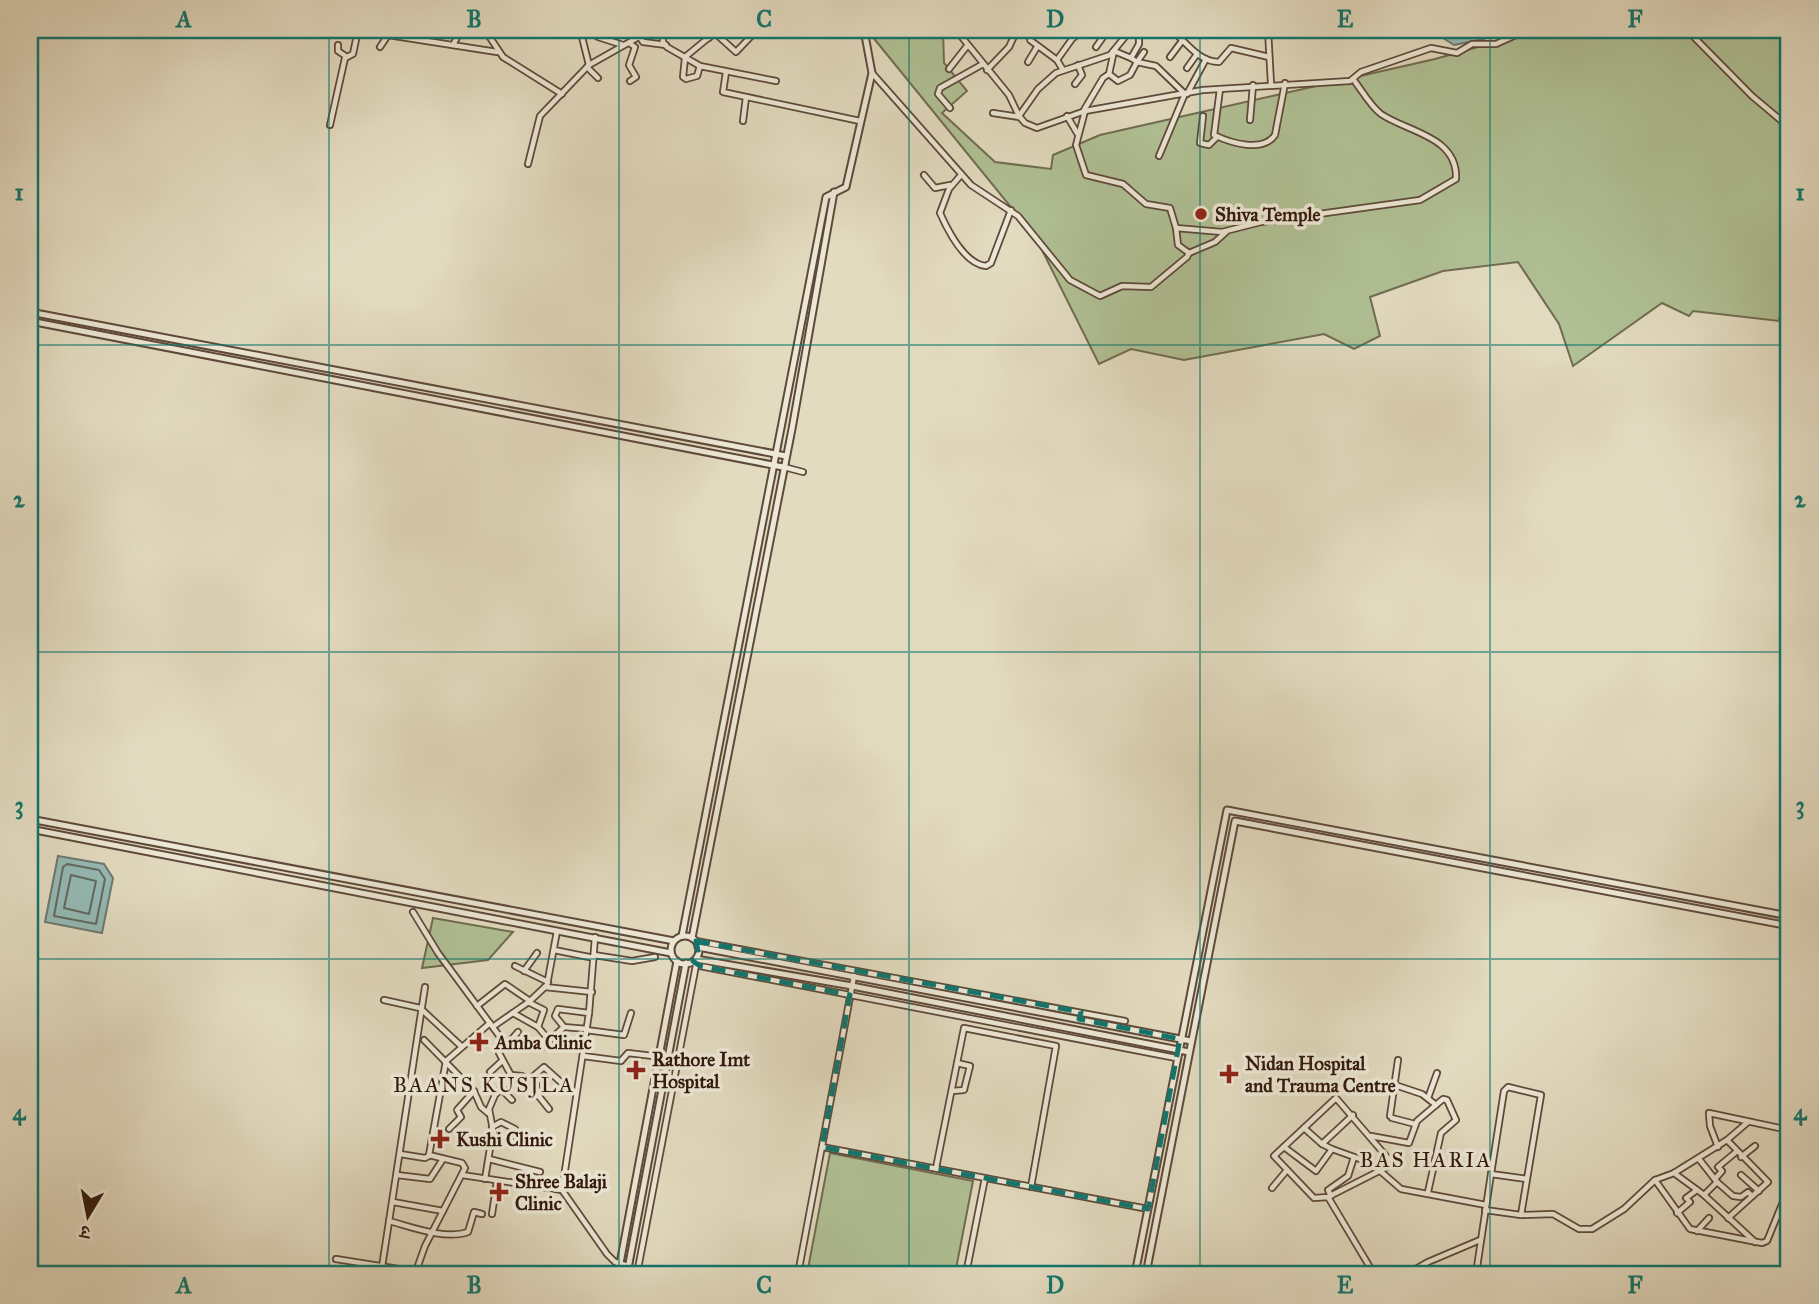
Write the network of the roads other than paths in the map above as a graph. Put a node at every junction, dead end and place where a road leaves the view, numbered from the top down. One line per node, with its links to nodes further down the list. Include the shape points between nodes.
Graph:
1 (358, 30): 39 (street, via 353,54)
2 (372, 30): 20 (street)
3 (461, 30): 29 (street)
4 (485, 30): 36 (street)
5 (652, 30): 22 (street)
6 (662, 30): 30 (street)
7 (703, 30): 25 (street)
8 (757, 30): 18 (street, via 736,52)
9 (864, 30): 57 (street)
10 (956, 30): 31 (street)
11 (1017, 30): 21 (street); 54 (street, via 1009,47)
12 (1083, 30): 45 (street)
13 (1101, 30): 34 (street, via 1108,30)
14 (1171, 30): 26 (street)
15 (1268, 30): 42 (street)
16 (1527, 30): 60 (street, via 1496,44 1472,44 1457,53 1436,47 1425,50 1361,72)
17 (1687, 30): 81 (street)
18 (717, 31): 25 (street)
19 (1134, 31): 35 (street); 43 (street, via 1139,44)
20 (388, 32): 29 (street); 32 (street)
21 (1032, 32): 33 (street, via 1030,40)
22 (639, 36): 27 (street); 30 (street, via 643,42)
23 (582, 37): 50 (street)
24 (598, 37): 27 (street)
25 (709, 38): 40 (street)
26 (1182, 41): 38 (street); 41 (street)
27 (626, 44): 50 (street); 61 (street, via 635,47 629,65 636,78)
28 (338, 45): 39 (street, via 338,51)
29 (453, 45): 36 (street)
30 (666, 45): 40 (street)
31 (967, 46): 48 (street); 53 (street)
32 (380, 47)
33 (1037, 47): 45 (street); 46 (street)
34 (1096, 47)
35 (1114, 51): 43 (street); 49 (street); 58 (street)
36 (497, 52): 68 (street)
37 (1144, 52): 47 (street)
38 (1197, 54): 44 (street); 52 (street)
39 (347, 57): 80 (street)
40 (685, 57): 51 (street); 51 (street, via 686,79 697,76)
41 (1170, 57)
42 (1269, 57): 44 (street, via 1231,48 1219,62); 65 (street)
43 (1130, 58): 47 (street)
44 (1206, 59): 69 (street)
45 (1057, 60): 55 (street)
46 (1028, 62)
47 (1138, 62): 58 (street, via 1119,81); 69 (street, via 1156,66)
48 (983, 64): 54 (street); 71 (street, via 938,90)
49 (1078, 65): 55 (street); 63 (street, via 1083,75)
50 (588, 66): 59 (street); 68 (street)
51 (700, 66): 56 (street)
52 (1187, 68)
53 (949, 69)
54 (987, 70): 76 (street, via 1009,95)
55 (1063, 70): 76 (street, via 1039,87)
56 (726, 72): 62 (street); 70 (street, via 722,91)
57 (872, 73): 79 (street); 87 (street)
58 (1109, 74): 72 (street, via 1102,78)
59 (598, 78)
60 (1353, 79): 64 (street); 92 (street, via 1378,111 1442,144 1456,179 1420,200 1261,222)
61 (630, 81)
62 (775, 81)
63 (1075, 83)
64 (1285, 83): 65 (street); 83 (street, via 1273,139 1241,144)
65 (1271, 84): 66 (street)
66 (1253, 85): 67 (street); 77 (street)
67 (1220, 89): 69 (street); 83 (street, via 1213,131)
68 (562, 94): 85 (street, via 540,116)
69 (1186, 94): 72 (street); 84 (street)
70 (746, 97): 78 (street); 79 (street)
71 (950, 108)
72 (1084, 111): 74 (street); 82 (street)
73 (993, 113): 76 (street)
74 (1067, 116): 76 (street, via 1037,128); 82 (street)
75 (1203, 116): 83 (street, via 1200,143 1209,145)
76 (1019, 117)
77 (1250, 120)
78 (743, 121)
79 (860, 121): 89 (street, via 846,187)
80 (330, 125)
81 (1789, 127)
82 (1078, 134): 91 (street, via 1076,145 1086,175 1123,184 1146,204 1170,208)
83 (1217, 137)
84 (1159, 156)
85 (528, 164)
86 (924, 175): 88 (street, via 939,189)
87 (961, 175): 88 (street); 90 (street)
88 (954, 183): 90 (street, via 941,216 954,240 981,266 990,263)
89 (834, 192): 98 (street, via 826,197); 99 (street)
90 (1011, 210): 93 (street, via 1070,280 1100,296 1122,286 1154,285)
91 (1176, 228): 92 (street); 93 (street, via 1178,246)
92 (1227, 232): 93 (street)
93 (1189, 253)
94 (33, 312): 95 (street); 96 (street)
95 (32, 322): 97 (street)
96 (707, 441): 97 (street); 98 (street)
97 (705, 450): 100 (street)
98 (775, 454): 99 (street); 100 (street)
99 (786, 456): 101 (street)
100 (772, 465): 101 (street); 114 (street)
101 (783, 467): 102 (street); 116 (street)
102 (803, 472)
103 (1231, 808): 105 (street); 109 (street); 147 (street, via 1224,814)
104 (30, 819): 108 (street)
105 (1235, 821): 111 (street); 151 (street)
106 (30, 829): 110 (street)
107 (413, 912): 134 (street)
108 (534, 916): 110 (street); 115 (street)
109 (1789, 916)
110 (533, 926): 112 (street)
111 (1789, 926)
112 (557, 931): 113 (street); 117 (street)
113 (596, 936): 119 (street); 120 (street)
114 (682, 936): 115 (street); 116 (street)
115 (674, 941): 119 (street)
116 (695, 942): 123 (street); 126 (street); 136 (street)
117 (554, 950): 120 (street); 127 (street)
118 (537, 953): 125 (street)
119 (671, 953): 122 (street)
120 (594, 957): 121 (street, via 632,961); 130 (street)
121 (655, 957)
122 (677, 961): 123 (street); 245 (street)
123 (693, 962): 128 (street); 131 (street); 246 (street); 254 (street)
124 (515, 966): 125 (street)
125 (523, 971): 127 (street)
126 (853, 976): 128 (street); 140 (street)
127 (546, 984): 130 (street); 133 (street)
128 (852, 986): 131 (street); 154 (street)
129 (425, 987): 135 (street)
130 (592, 992): 138 (street)
131 (850, 995): 158 (street); 190 (street)
132 (384, 1000): 135 (street)
133 (529, 1002): 134 (street, via 505,984); 137 (street); 142 (street, via 544,1010)
134 (477, 1006): 141 (street)
135 (421, 1008): 152 (street); 195 (street)
136 (1081, 1012): 140 (street); 144 (street, via 1126,1018)
137 (513, 1013): 141 (street); 142 (street)
138 (589, 1013): 143 (street, via 558,1009 555,1018); 145 (street)
139 (631, 1013): 145 (street, via 624,1035)
140 (1079, 1020): 144 (street)
141 (492, 1024): 150 (street); 152 (street)
142 (538, 1027): 149 (street)
143 (564, 1027): 145 (street); 149 (street)
144 (1124, 1028): 147 (street)
145 (586, 1030): 156 (street)
146 (518, 1032): 150 (street, via 510,1041)
147 (1180, 1039): 151 (street); 154 (street)
148 (424, 1040): 161 (street)
149 (549, 1040): 153 (street)
150 (503, 1041): 159 (street)
151 (1191, 1041): 155 (street)
152 (461, 1046): 161 (street)
153 (541, 1048)
154 (1178, 1048): 155 (street); 158 (street)
155 (1189, 1052): 250 (street)
156 (583, 1056): 157 (street, via 621,1061 628,1053); 221 (street)
157 (653, 1056)
158 (1177, 1058): 229 (street)
159 (502, 1060): 163 (street); 165 (street)
160 (1398, 1060): 168 (street)
161 (446, 1061): 171 (street); 196 (street)
162 (957, 1063): 172 (street); 172 (street, via 970,1066 964,1090); 217 (street, via 964,1028 1056,1045)
163 (490, 1072)
164 (1437, 1073): 173 (street)
165 (512, 1077): 166 (street); 169 (street); 170 (street)
166 (530, 1079): 167 (street, via 544,1067); 176 (street)
167 (564, 1084)
168 (1395, 1085): 173 (street); 180 (street, via 1391,1117)
169 (501, 1089): 174 (street); 177 (street)
170 (520, 1089)
171 (474, 1091): 177 (street); 183 (street, via 457,1110 460,1118)
172 (952, 1091): 202 (street)
173 (1428, 1098): 175 (street)
174 (512, 1100)
175 (1436, 1105): 180 (street); 223 (street, via 1445,1099 1456,1119 1441,1133)
176 (549, 1109)
177 (488, 1113): 181 (street)
178 (1353, 1115): 182 (street, via 1336,1098); 185 (street); 188 (street)
179 (1748, 1122): 184 (street); 187 (street); 192 (street, via 1709,1113)
180 (1415, 1124): 185 (street, via 1409,1143)
181 (492, 1127): 186 (street, via 501,1122 515,1129); 200 (street)
182 (1304, 1128): 188 (street); 191 (street)
183 (449, 1129)
184 (1789, 1130)
185 (1370, 1136): 205 (street, via 1392,1161 1391,1167)
186 (510, 1139)
187 (1727, 1140): 192 (street); 194 (street)
188 (1322, 1144): 193 (street)
189 (1755, 1146): 198 (street)
190 (822, 1147): 202 (street); 255 (street)
191 (1284, 1147): 193 (street, via 1317,1171); 203 (street, via 1274,1156)
192 (1718, 1147): 201 (street)
193 (1332, 1149): 197 (street)
194 (1737, 1152): 198 (street); 216 (street, via 1718,1167 1722,1171)
195 (400, 1154): 196 (street); 208 (street)
196 (429, 1156): 199 (street)
197 (1354, 1157): 205 (street); 226 (street, via 1348,1176 1328,1190)
198 (1741, 1157): 222 (street, via 1768,1181)
199 (443, 1159): 208 (street, via 430,1179); 209 (street, via 464,1165)
200 (489, 1159): 204 (street); 212 (street)
201 (1699, 1159): 206 (street); 216 (street)
202 (936, 1168): 211 (street)
203 (1287, 1170): 219 (street); 226 (street, via 1314,1198)
204 (540, 1172)
205 (1381, 1172): 223 (street, via 1397,1188); 226 (street)
206 (1674, 1173): 214 (street); 220 (street)
207 (1491, 1174): 213 (street); 213 (street, via 1504,1091 1511,1087 1541,1095); 228 (street)
208 (397, 1175): 227 (street)
209 (462, 1175): 212 (street); 230 (street)
210 (1741, 1175): 222 (street)
211 (985, 1178): 217 (street); 256 (street)
212 (485, 1179): 215 (street)
213 (1527, 1180): 234 (street)
214 (1655, 1180): 231 (street); 234 (street, via 1592,1229 1579,1229 1553,1214)
215 (497, 1181): 221 (street); 233 (street)
216 (1716, 1181): 224 (street); 225 (street, via 1733,1196 1748,1192)
217 (1031, 1187): 229 (street)
218 (1789, 1187): 243 (street, via 1767,1241)
219 (1272, 1188)
220 (1697, 1189): 224 (street); 231 (street)
221 (562, 1190): 245 (street, via 607,1254)
222 (1759, 1191): 225 (street)
223 (1428, 1192): 228 (street)
224 (1704, 1195): 236 (street)
225 (1752, 1196): 236 (street)
226 (1330, 1197): 258 (street)
227 (393, 1202): 230 (street); 237 (street)
228 (1486, 1207): 234 (street); 242 (street)
229 (1148, 1209): 248 (street)
230 (443, 1211): 239 (street)
231 (1677, 1213): 240 (street)
232 (482, 1214): 239 (street, via 474,1213 468,1232 463,1234)
233 (492, 1214)
234 (1521, 1215)
235 (1710, 1218): 240 (street)
236 (1728, 1218): 243 (street)
237 (389, 1221): 239 (street); 247 (street)
238 (1716, 1230): 241 (street)
239 (432, 1231): 249 (street)
240 (1697, 1232): 241 (street)
241 (1722, 1237): 243 (street)
242 (1481, 1239): 259 (street); 260 (street)
243 (1756, 1242)
244 (336, 1259): 247 (street)
245 (620, 1264): 246 (street); 252 (street)
246 (628, 1266): 253 (street)
247 (382, 1267): 249 (street)
248 (1136, 1272): 250 (street)
249 (415, 1273): 251 (street)
250 (1146, 1273): 257 (street)
251 (430, 1274)
252 (618, 1274)
253 (628, 1274)
254 (637, 1274)
255 (798, 1274)
256 (966, 1274)
257 (1157, 1274)
258 (1374, 1274)
259 (1407, 1274)
260 (1477, 1274)

